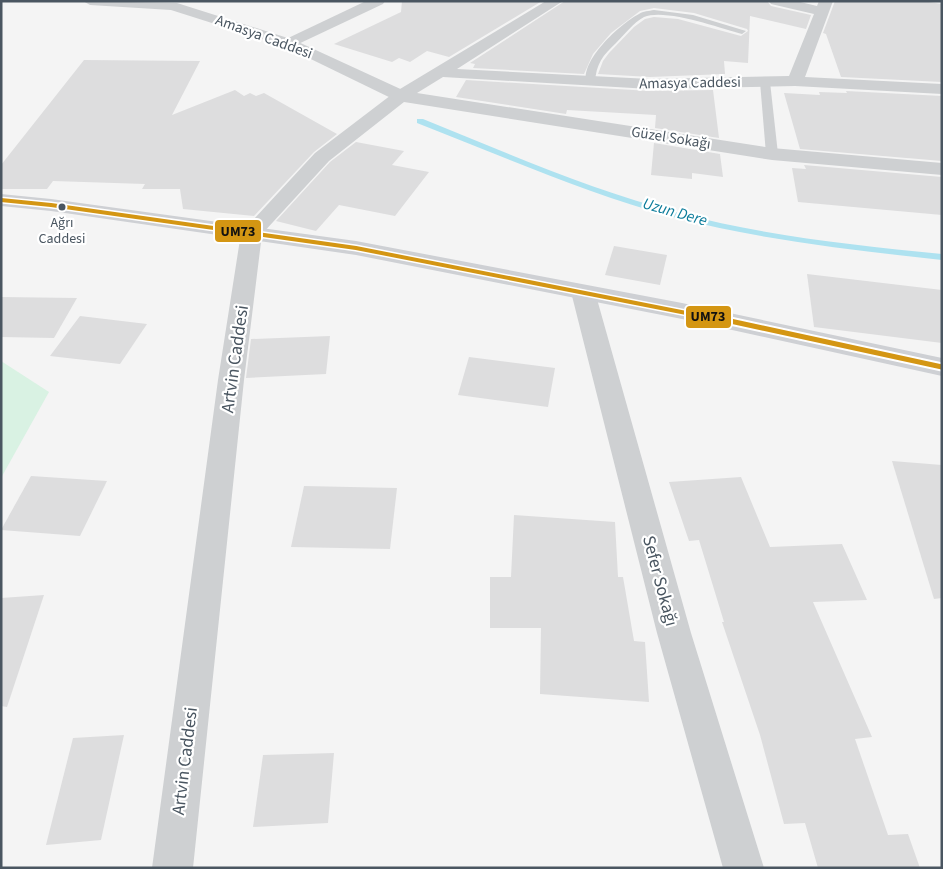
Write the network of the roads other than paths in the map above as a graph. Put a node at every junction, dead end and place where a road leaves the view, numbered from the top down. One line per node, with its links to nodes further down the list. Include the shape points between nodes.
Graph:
1 (90, 1): 7 (street, Amasya Caddesi, via 172,6)
2 (378, 1): 7 (street)
3 (556, 1): 8 (street)
4 (776, 1): 5 (street)
5 (823, 6): 11 (street)
6 (742, 31): 9 (lane, via 670,13 643,15 597,56 590,69)
7 (289, 43): 13 (street, Amasya Caddesi)
8 (438, 72): 9 (street, Amasya Caddesi); 13 (street)
9 (590, 82): 10 (street, Amasya Caddesi)
10 (765, 82): 11 (street, Amasya Caddesi); 14 (lane)
11 (795, 82): 12 (street, Amasya Caddesi)
12 (942, 89)
13 (401, 96): 14 (street, Güzel Sokağı); 17 (street, via 322,157)
14 (772, 154): 15 (street, Güzel Sokağı)
15 (942, 168)
16 (1, 200): 17 (main road)
17 (252, 233): 18 (main road, via 356,248); 20 (street, Artvin Caddesi)
18 (584, 292): 19 (main road); 21 (street, Sefer Sokağı, via 674,633)
19 (942, 367)
20 (172, 868)
21 (744, 868)

